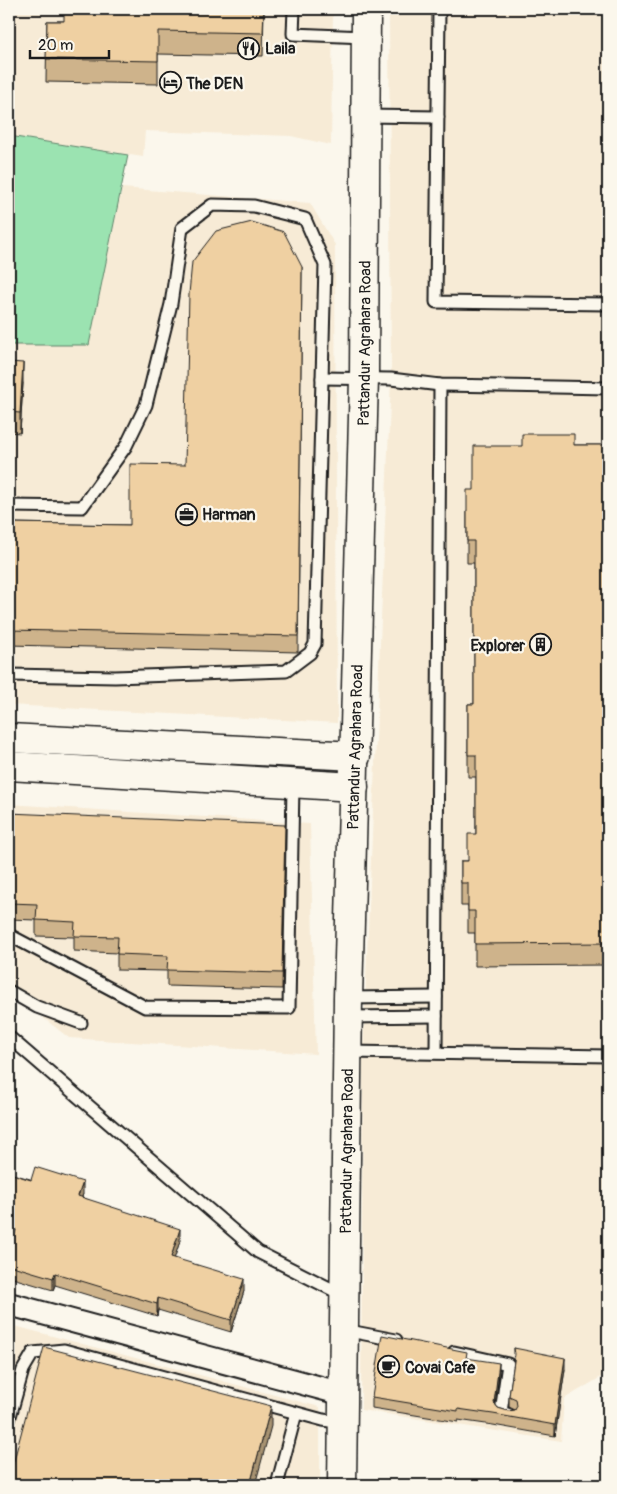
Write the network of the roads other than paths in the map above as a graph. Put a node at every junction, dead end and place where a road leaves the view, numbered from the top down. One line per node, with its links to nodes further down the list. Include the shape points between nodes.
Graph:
1 (294, 9): 4 (lane, via 293,34)
2 (366, 9): 4 (street, Pattandur Agrahara Road)
3 (439, 9): 6 (lane)
4 (366, 37): 5 (street, Pattandur Agrahara Road)
5 (365, 116): 6 (lane); 9 (street, Pattandur Agrahara Road)
6 (438, 117): 7 (lane, via 436,302)
7 (608, 304)
8 (322, 378): 9 (lane); 12 (lane, via 324,265 305,219 254,206 212,205 182,228 171,304 148,396 126,446 82,507); 13 (lane, via 315,644 310,653 286,671 115,677)
9 (364, 378): 10 (lane); 15 (street, Pattandur Agrahara Road)
10 (440, 385): 11 (lane); 21 (lane)
11 (608, 388)
12 (9, 506)
13 (9, 674)
14 (9, 738): 15 (street)
15 (356, 756): 18 (street, Pattandur Agrahara Road)
16 (9, 766): 17 (street)
17 (293, 785): 18 (street); 19 (lane, via 287,833 289,1008 145,1007)
18 (354, 787): 22 (street, Pattandur Agrahara Road)
19 (9, 935)
20 (9, 992): 24 (lane, via 37,1007)
21 (436, 997): 22 (lane); 23 (lane)
22 (348, 1007): 23 (lane); 26 (street, Pattandur Agrahara Road)
23 (436, 1016): 27 (lane)
24 (81, 1023)
25 (9, 1037): 29 (lane, via 258,1252)
26 (348, 1052): 27 (lane); 29 (street, Pattandur Agrahara Road)
27 (436, 1052): 28 (lane)
28 (608, 1056)
29 (345, 1296): 31 (street, Pattandur Agrahara Road)
30 (9, 1304): 34 (street)
31 (344, 1330): 32 (lane); 34 (street, Pattandur Agrahara Road)
32 (410, 1343)
33 (440, 1349): 36 (lane, via 508,1364 501,1412)
34 (343, 1394): 38 (street, Pattandur Agrahara Road)
35 (296, 1413): 37 (lane, via 64,1350 33,1353 22,1370); 38 (lane); 39 (lane)
36 (510, 1415)
37 (9, 1420)
38 (343, 1423): 40 (street, Pattandur Agrahara Road)
39 (277, 1485)
40 (342, 1485)

